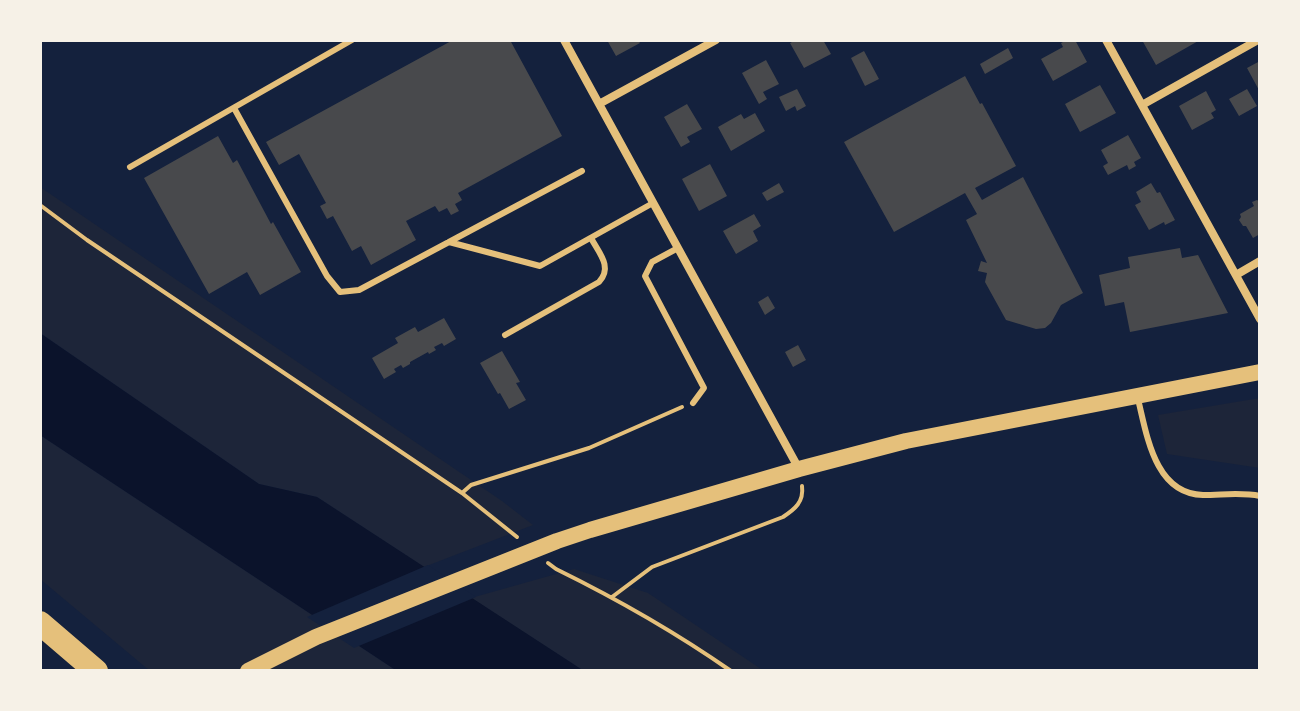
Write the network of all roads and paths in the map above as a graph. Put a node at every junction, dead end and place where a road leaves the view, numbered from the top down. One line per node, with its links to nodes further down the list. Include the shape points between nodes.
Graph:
1 (352, 40): 8 (lane)
2 (564, 40): 6 (street)
3 (716, 40): 6 (street)
4 (1106, 40): 7 (street)
5 (1258, 40): 7 (street)
6 (599, 104): 11 (street)
7 (1142, 105): 17 (street)
8 (234, 108): 9 (lane); 14 (lane, via 340,292 359,290)
9 (130, 167)
10 (582, 171): 14 (lane)
11 (653, 203): 13 (lane); 15 (street)
12 (40, 205): 22 (path, via 462,493 471,485 589,448)
13 (591, 238): 14 (lane, via 540,266); 19 (lane, via 606,275)
14 (449, 242)
15 (678, 248): 22 (lane, via 652,262 645,276 704,388); 23 (street)
16 (1260, 261): 17 (street)
17 (1236, 275): 18 (street)
18 (1260, 319)
19 (505, 335)
20 (1260, 372): 21 (main road)
21 (1138, 395): 23 (main road, via 906,441); 24 (lane, via 1154,456 1174,485 1203,495)
22 (693, 403)
23 (799, 469): 27 (main road, via 557,541 316,637); 28 (path, via 802,493 797,507 783,517 652,567 612,597)
24 (1260, 496)
25 (40, 623): 26 (highway)
26 (96, 671)
27 (248, 671)
28 (731, 671)

